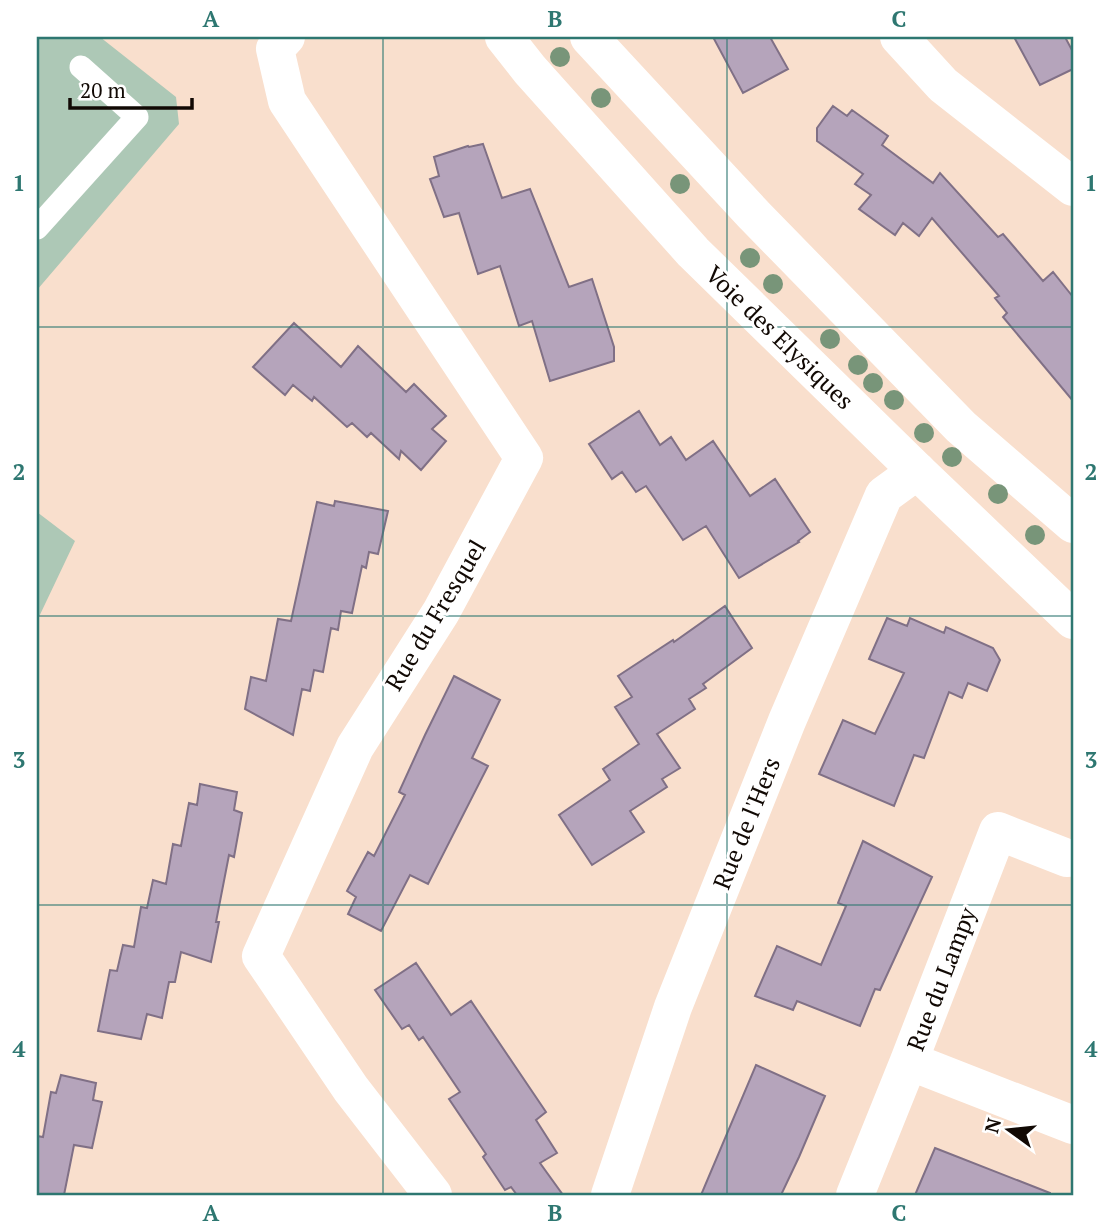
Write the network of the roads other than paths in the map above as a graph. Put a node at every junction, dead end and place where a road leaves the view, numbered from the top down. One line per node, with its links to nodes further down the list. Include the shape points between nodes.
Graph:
1 (504, 37): 8 (street, Voie des Elysiques, via 693,252)
2 (589, 37): 9 (street, via 961,427)
3 (899, 37): 6 (street, via 943,85)
4 (272, 41): 14 (street, Rue du Fresquel, via 287,101 524,458 441,612 355,747 261,956 351,1089)
5 (81, 67): 7 (lane, via 137,117)
6 (1073, 187)
7 (37, 228)
8 (917, 471): 10 (street, Voie des Elysiques); 15 (street, Rue de l'Hers, via 884,495 787,720 673,1007)
9 (1073, 524)
10 (1073, 620)
11 (1067, 858): 12 (street, Rue du Lampy, via 998,831)
12 (909, 1061): 13 (street); 16 (street, Rue du Lampy)
13 (1073, 1125)
14 (433, 1195)
15 (610, 1195)
16 (855, 1195)

